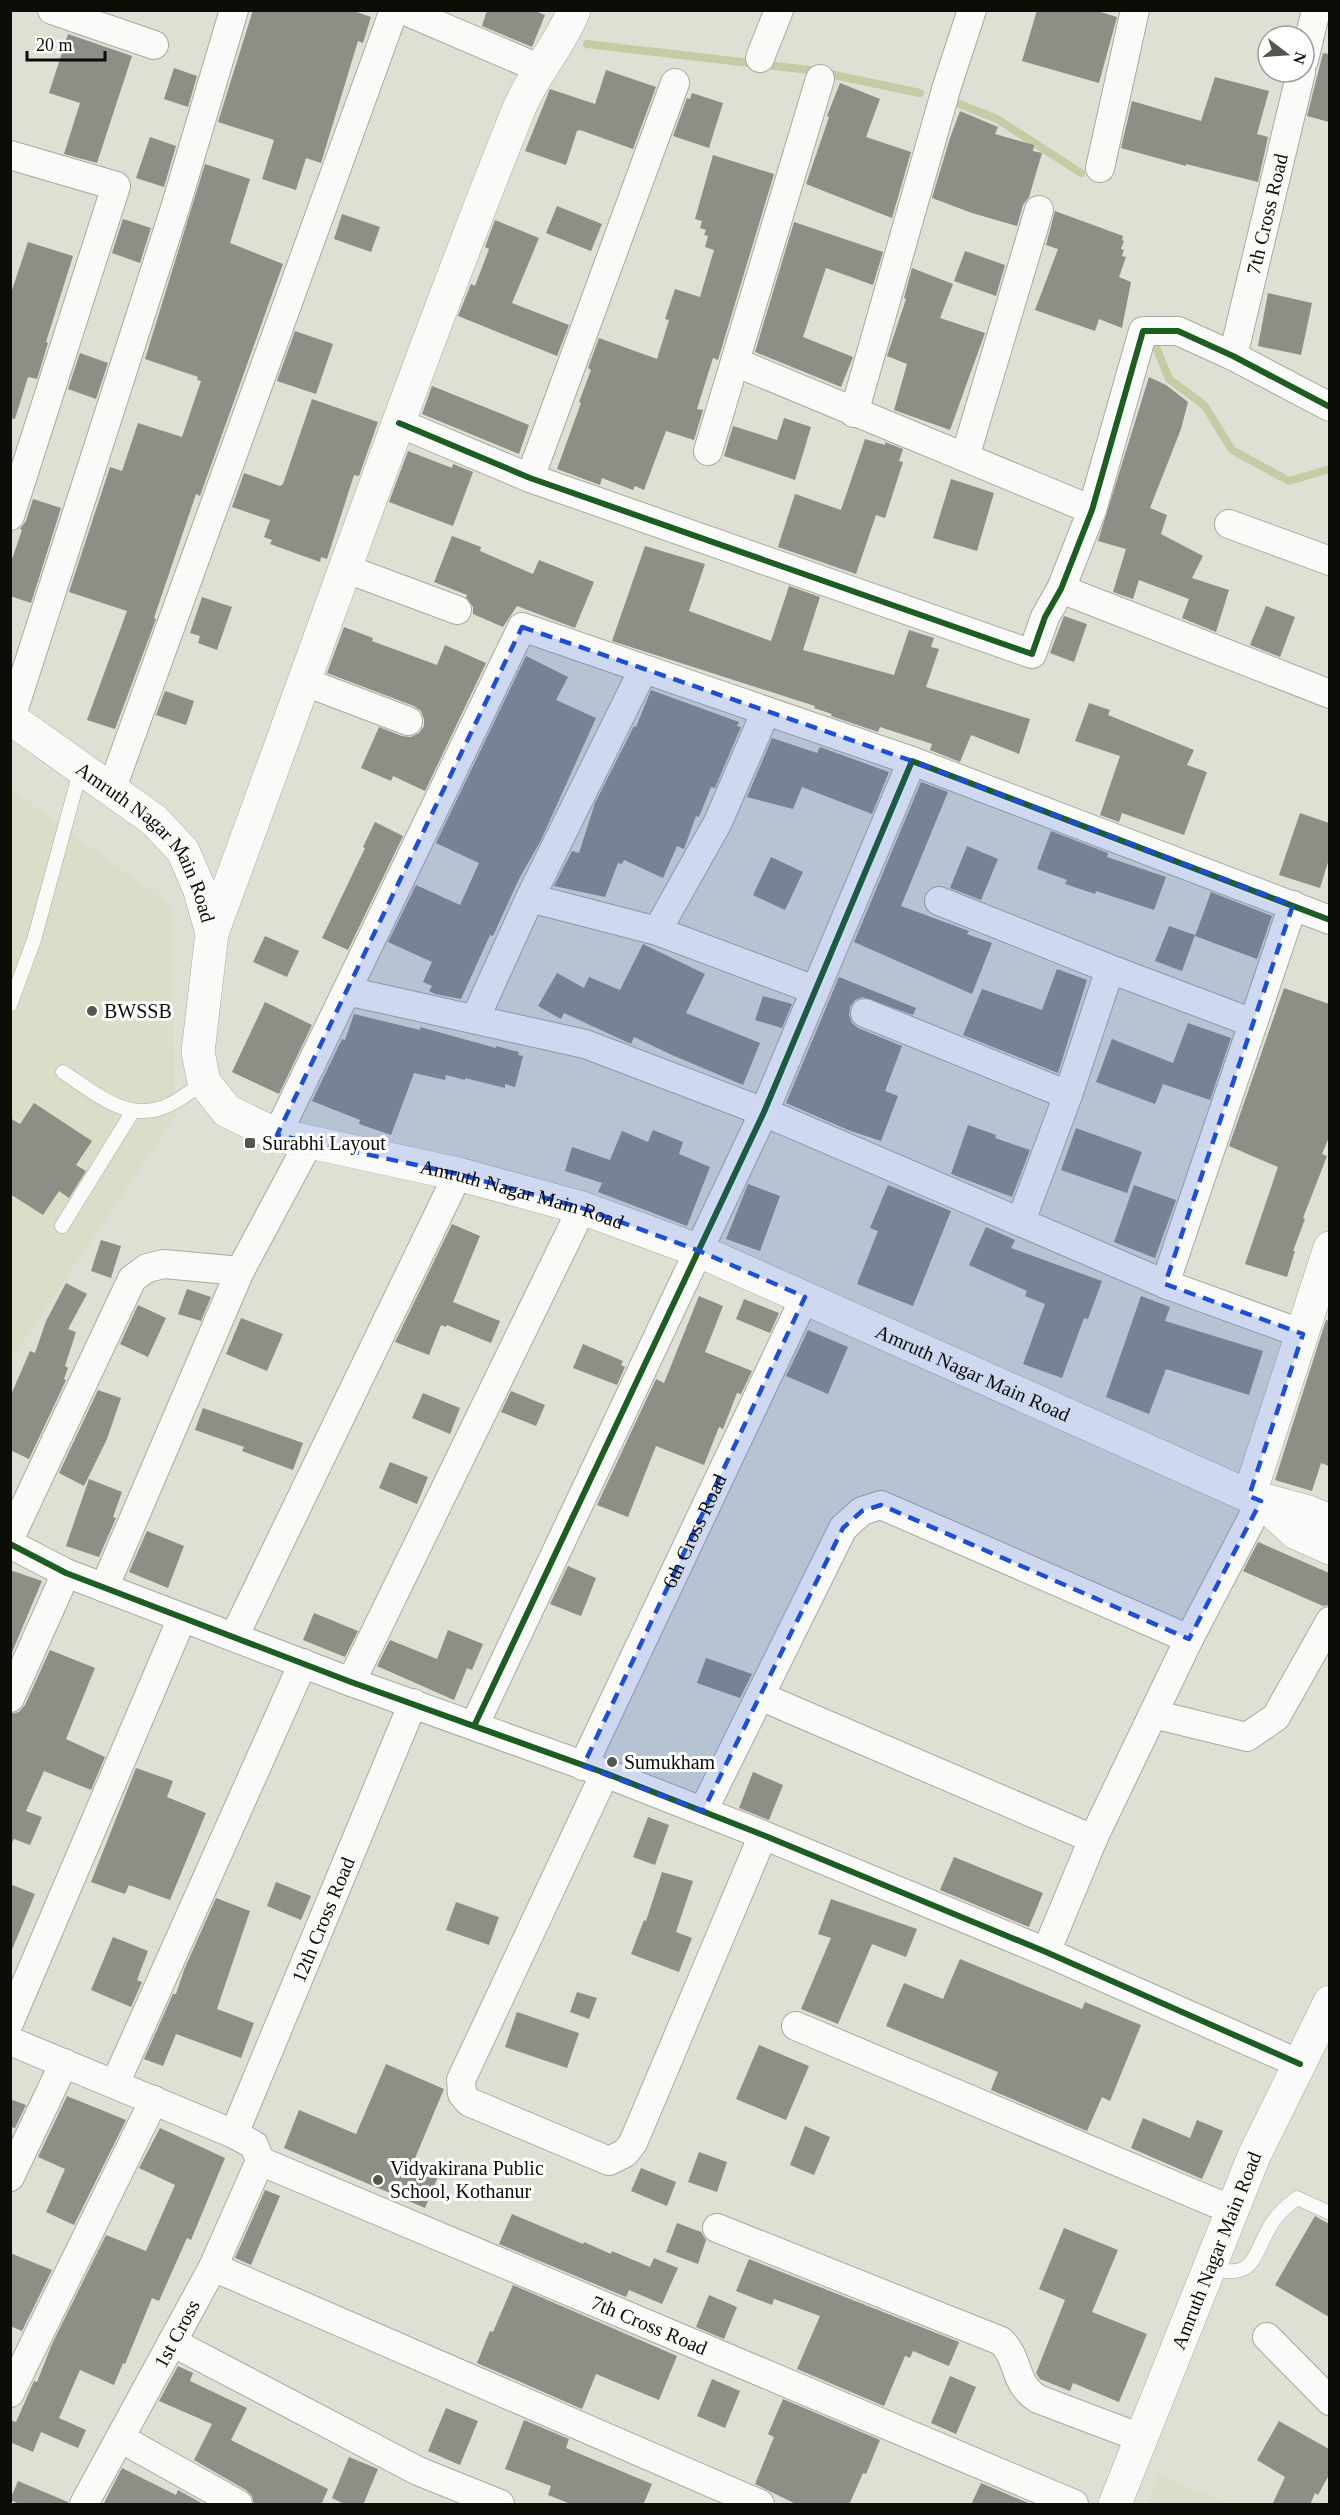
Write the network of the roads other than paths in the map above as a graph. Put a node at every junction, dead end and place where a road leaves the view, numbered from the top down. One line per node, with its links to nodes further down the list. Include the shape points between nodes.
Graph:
1 (52, 10): 9 (street)
2 (234, 10): 37 (street, via 176,205)
3 (394, 10): 41 (street)
4 (403, 10): 11 (street)
5 (574, 10): 11 (main road)
6 (778, 10): 10 (street)
7 (972, 10): 21 (street)
8 (1135, 10): 16 (street)
9 (154, 45)
10 (760, 58)
11 (541, 69): 22 (main road, via 520,107)
12 (820, 78): 19 (street)
13 (675, 83): 25 (street)
14 (1298, 84): 18 (street, 7th Cross Road)
15 (10, 155): 27 (street, via 116,186)
16 (1100, 168)
17 (1039, 210): 24 (street)
18 (1233, 356): 20 (street); 26 (street, via 1178,330 1143,331)
19 (735, 362): 21 (street); 23 (street)
20 (1329, 407)
21 (854, 413): 24 (street)
22 (399, 423): 25 (street); 30 (main road)
23 (708, 451)
24 (965, 458): 26 (street)
25 (530, 478): 31 (street, via 1032,654 1045,617)
26 (1092, 510): 31 (street)
27 (10, 516)
28 (1228, 524): 29 (street)
29 (1329, 561)
30 (344, 568): 32 (street); 34 (main road)
31 (1061, 589): 35 (street)
32 (456, 610)
33 (643, 670): 36 (street); 42 (street); 52 (street, via 522,627)
34 (305, 682): 38 (street); 47 (main road)
35 (1329, 694)
36 (766, 711): 39 (street); 46 (street, via 718,822)
37 (11, 718): 40 (main road, Amruth Nagar Main Road)
38 (408, 722)
39 (912, 761): 44 (street); 51 (street)
40 (82, 768): 41 (main road, Amruth Nagar Main Road); 50 (lane)
41 (112, 788): 47 (main road, Amruth Nagar Main Road, via 154,820 183,851)
42 (530, 898): 46 (street); 55 (street)
43 (939, 901): 49 (street)
44 (1293, 905): 45 (street); 56 (street)
45 (1329, 920)
46 (657, 931): 51 (street)
47 (212, 933): 58 (main road, Amruth Nagar Main Road, via 198,1052)
48 (10, 965): 50 (lane)
49 (1110, 969): 56 (street); 59 (street)
50 (24, 971): 53 (lane)
51 (815, 990): 61 (street)
52 (347, 991): 55 (street); 62 (street)
53 (10, 1005)
54 (865, 1013): 59 (street)
55 (476, 1019): 61 (street, via 585,1044)
56 (1254, 1023): 71 (street)
57 (63, 1072): 60 (lane, via 114,1105)
58 (204, 1082): 60 (lane, via 164,1107); 62 (main road, Amruth Nagar Main Road, via 228,1111)
59 (1068, 1095): 66 (street)
60 (133, 1111): 67 (lane)
61 (764, 1112): 66 (street); 69 (street)
62 (277, 1135): 63 (main road, Amruth Nagar Main Road)
63 (308, 1144): 64 (main road, Amruth Nagar Main Road); 70 (street)
64 (458, 1174): 65 (main road, Amruth Nagar Main Road); 83 (street)
65 (582, 1208): 69 (main road, Amruth Nagar Main Road); 86 (street)
66 (1021, 1221): 71 (street)
67 (62, 1226)
68 (1329, 1248): 73 (main road)
69 (697, 1250): 72 (main road, Amruth Nagar Main Road); 91 (street)
70 (240, 1271): 76 (street, via 164,1264 147,1268 132,1279); 80 (street)
71 (1165, 1284): 73 (street)
72 (805, 1297): 74 (main road, Amruth Nagar Main Road); 92 (street, 6th Cross Road)
73 (1303, 1334): 74 (main road)
74 (1255, 1498): 75 (main road, Amruth Nagar Main Road); 78 (main road, Amruth Nagar Main Road, via 1296,1533); 84 (street)
75 (1329, 1521)
76 (10, 1538)
77 (10, 1544): 79 (street)
78 (1329, 1548)
79 (66, 1573): 80 (street); 88 (street)
80 (104, 1588): 81 (street)
81 (182, 1617): 83 (street); 98 (street)
82 (1329, 1621): 90 (street, via 1276,1717 1246,1737)
83 (234, 1637): 85 (street)
84 (1189, 1639): 87 (street, via 881,1505 862,1511 843,1528); 90 (street)
85 (303, 1663): 86 (street); 103 (street)
86 (351, 1682): 89 (street)
87 (760, 1696): 93 (street); 95 (street)
88 (10, 1698)
89 (412, 1703): 91 (street); 105 (street, 12th Cross Road)
90 (1153, 1714): 95 (street)
91 (475, 1724): 92 (street)
92 (594, 1769): 93 (street); 94 (street, 6th Cross Road, via 461,2080 461,2088 468,2102 609,2161 625,2153 633,2143)
93 (703, 1811): 94 (street)
94 (763, 1835): 96 (street)
95 (1093, 1839): 96 (street)
96 (1046, 1952): 102 (street)
97 (1327, 2011): 102 (main road, Amruth Nagar Main Road)
98 (10, 2021)
99 (796, 2026): 108 (street)
100 (10, 2041): 101 (street, 7th Cross Road)
101 (64, 2063): 103 (street, 7th Cross Road); 107 (street)
102 (1300, 2064): 108 (main road, Amruth Nagar Main Road)
103 (115, 2084): 104 (street, 7th Cross Road)
104 (154, 2100): 105 (street, 7th Cross Road); 115 (street)
105 (234, 2134): 106 (street, 7th Cross Road, via 254,2145)
106 (260, 2161): 111 (street, 1st Cross); 123 (street, 7th Cross Road)
107 (10, 2177)
108 (1232, 2210): 112 (main road, Amruth Nagar Main Road)
109 (1329, 2213): 112 (lane, via 1297,2198 1271,2223 1253,2261 1242,2270 1228,2273)
110 (717, 2228): 118 (street, via 1000,2341 1011,2350 1028,2393)
111 (213, 2267): 114 (street, 1st Cross); 122 (street)
112 (1209, 2268): 118 (main road, Amruth Nagar Main Road)
113 (1267, 2337): 116 (street)
114 (172, 2342): 117 (street, 1st Cross); 121 (street, via 418,2471)
115 (10, 2393)
116 (1329, 2401)
117 (120, 2438): 119 (street, 1st Cross); 120 (street)
118 (1141, 2438): 124 (main road, Amruth Nagar Main Road)
119 (84, 2505)
120 (238, 2505)
121 (500, 2505)
122 (760, 2505)
123 (1074, 2505)
124 (1115, 2505)

